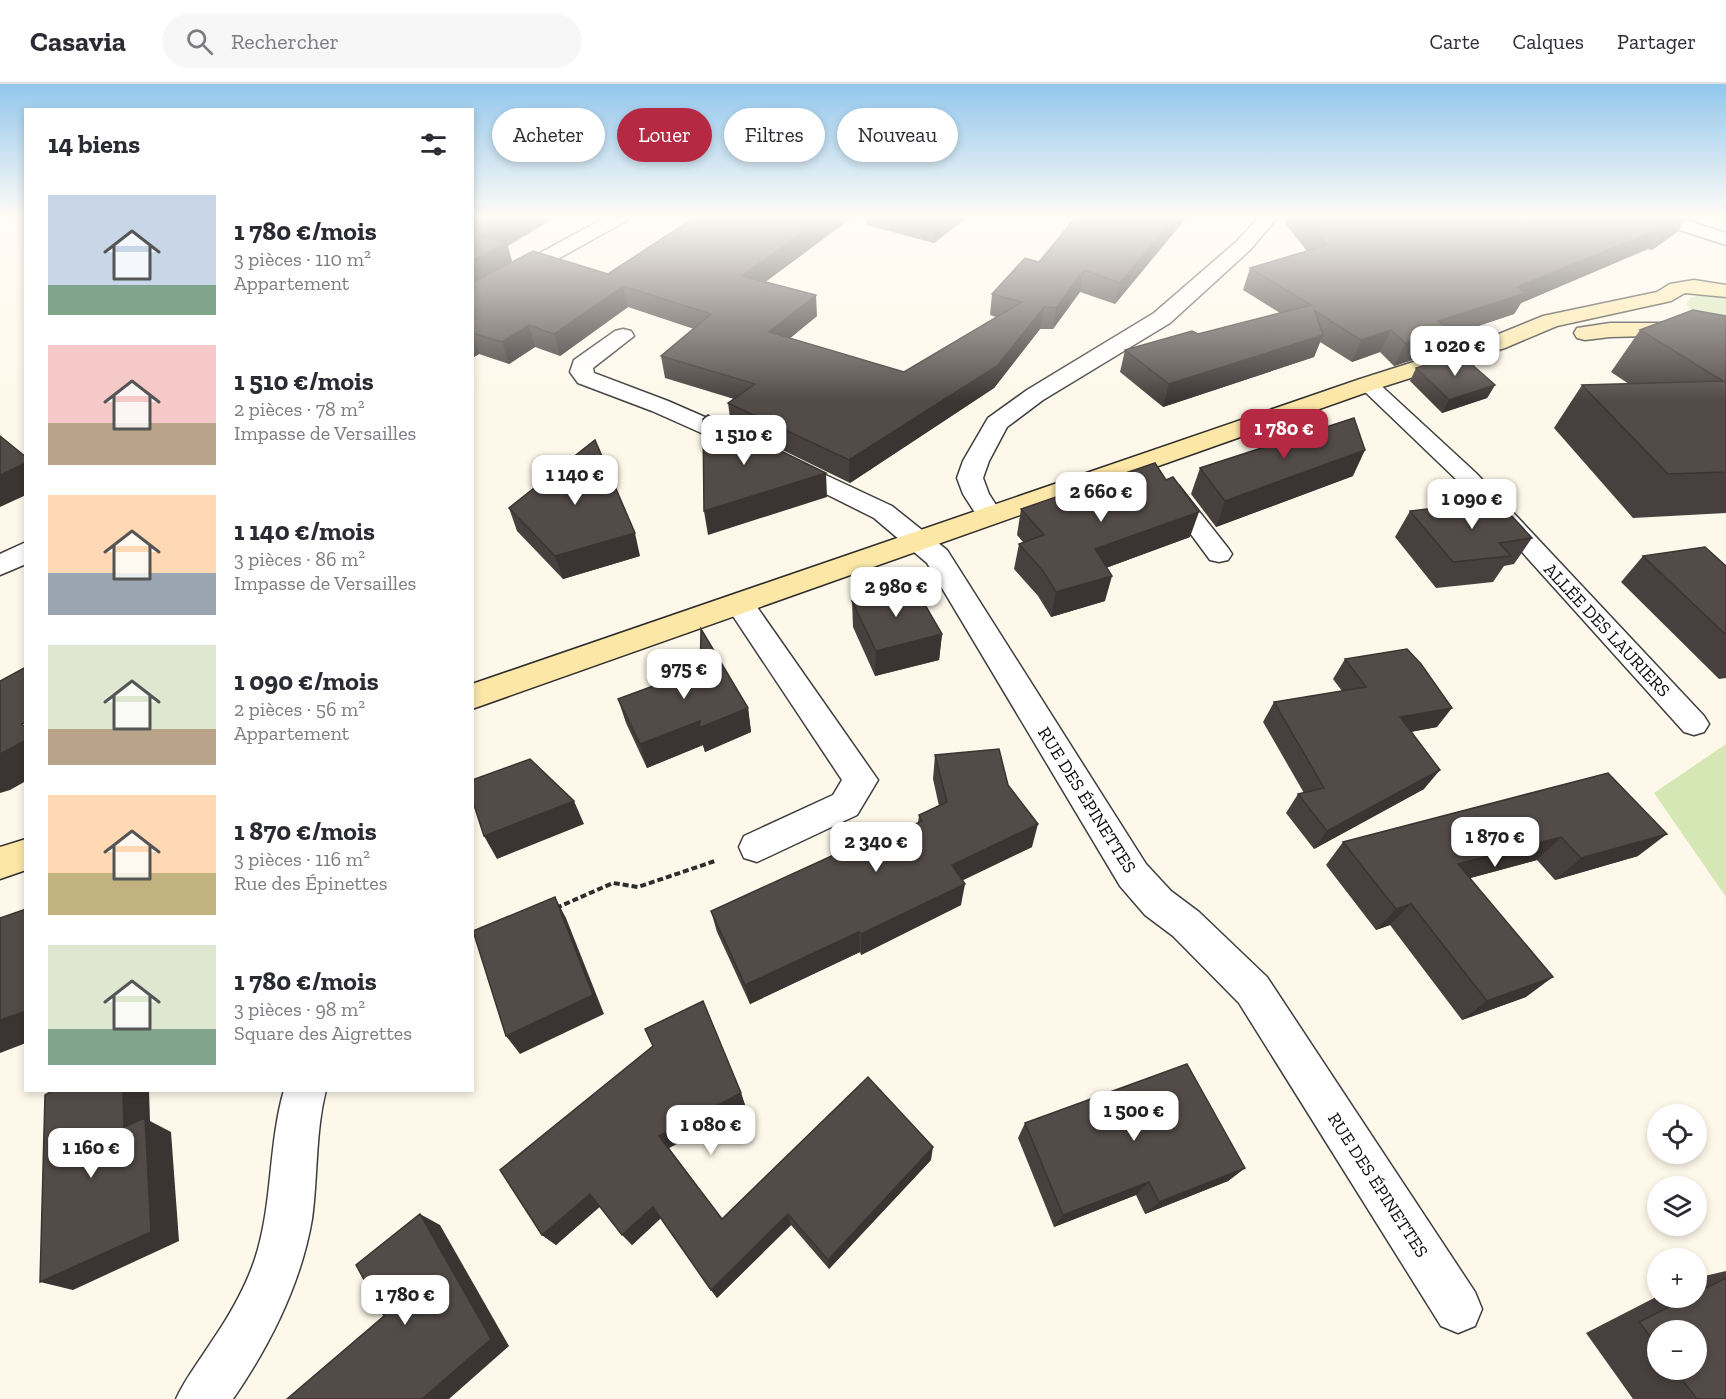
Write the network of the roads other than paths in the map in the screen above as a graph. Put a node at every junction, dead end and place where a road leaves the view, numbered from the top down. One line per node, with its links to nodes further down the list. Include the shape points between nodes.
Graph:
1 (509, 278): 7 (street)
2 (1207, 278): 12 (street, via 1162,318 1035,395 997,423 970,478)
3 (1710, 278): 4 (main road)
4 (1693, 287): 5 (main road); 6 (main road)
5 (1726, 291)
6 (1664, 297): 9 (main road, via 1551,321); 9 (main road, via 1671,313 1702,330 1606,330)
7 (474, 298)
8 (623, 336): 13 (street, RUE DES ÉPINETTES, via 582,365 581,372 586,378 717,430 883,512)
9 (1497, 343): 10 (main road)
10 (1368, 384): 11 (main road); 19 (lane, ALLÉE DES LAURIERS, via 1468,478)
11 (1140, 463): 12 (main road); 15 (lane, via 1161,477)
12 (990, 516): 13 (main road)
13 (920, 541): 17 (main road); 24 (street, RUE DES ÉPINETTES, via 937,557 1132,875 1253,990)
14 (24, 552): 16 (street)
15 (1219, 554)
16 (0, 566)
17 (740, 604): 18 (main road); 20 (street, via 861,780 845,805)
18 (474, 697)
19 (1694, 724)
20 (757, 847)
21 (24, 855): 22 (main road)
22 (0, 863)
23 (303, 1092): 25 (street, via 297,1116 285,1236 262,1305 228,1365)
24 (1458, 1310)
25 (202, 1399)

